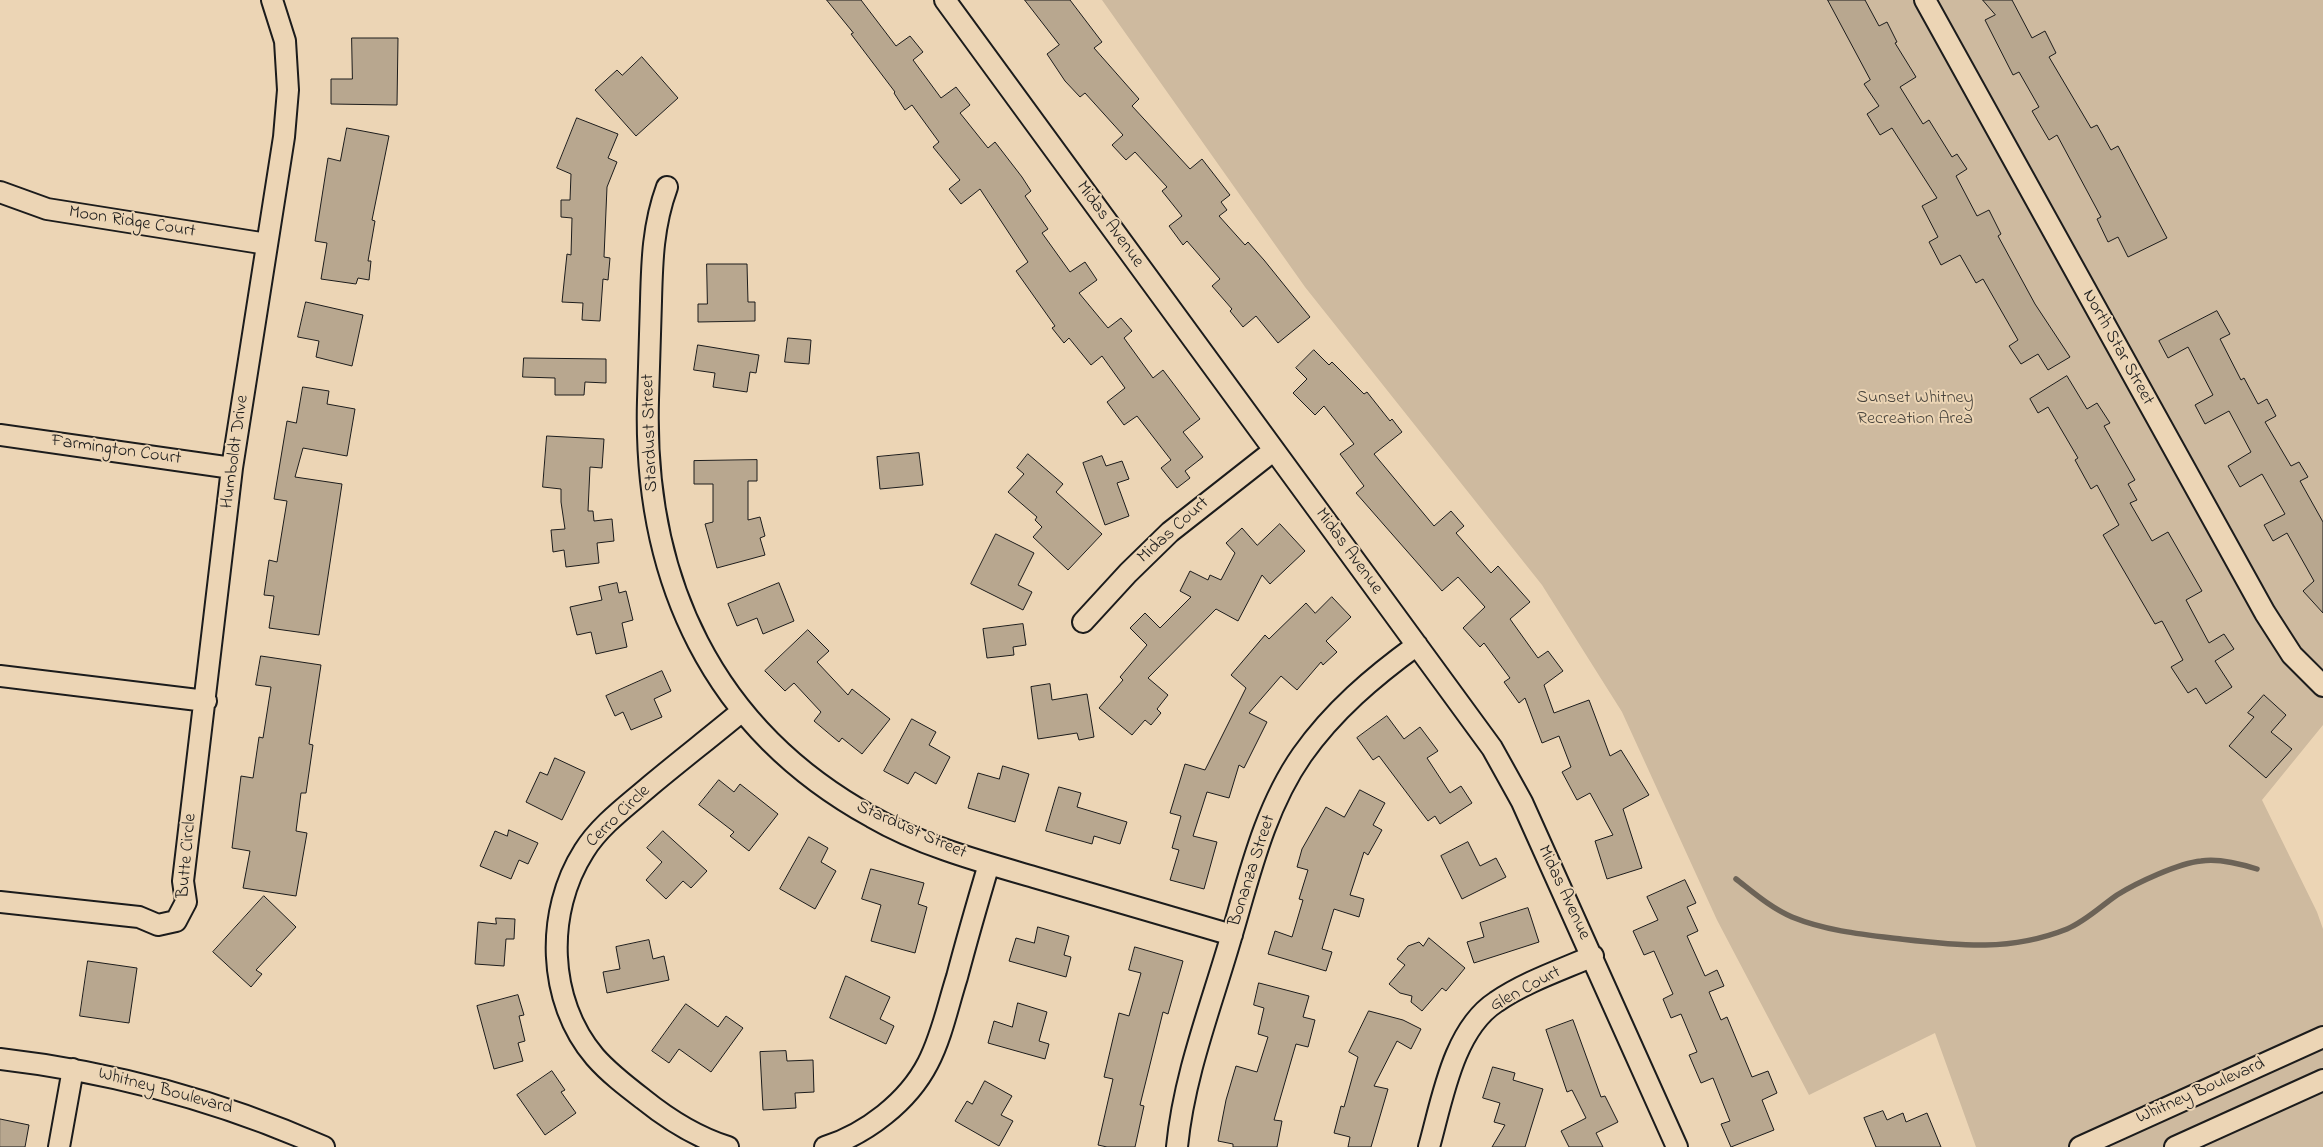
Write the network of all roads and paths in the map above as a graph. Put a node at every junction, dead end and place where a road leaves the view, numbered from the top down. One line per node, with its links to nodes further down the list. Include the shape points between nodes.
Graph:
1 (272, 0): 6 (street, Humboldt Drive, via 285,41 288,90)
2 (945, 0): 8 (street, Midas Avenue)
3 (1925, 0): 13 (street, North Star Street, via 2265,613 2292,656)
4 (668, 188): 15 (street, Stardust Street, via 660,206 653,248 647,435 651,492 658,528 682,608 721,684)
5 (0, 192): 6 (street, Moon Ridge Court, via 47,209)
6 (267, 244): 9 (street, Humboldt Drive)
7 (0, 435): 9 (street, Farmington Court)
8 (1273, 451): 10 (street, Midas Court, via 1170,532); 11 (street, Midas Avenue)
9 (232, 468): 14 (street, Humboldt Drive)
10 (1083, 622)
11 (1416, 645): 18 (street, Bonanza Street, via 1367,683 1331,719 1302,756 1281,791 1256,851); 19 (street, Midas Avenue, via 1487,741 1507,774)
12 (0, 676): 14 (street)
13 (2323, 686)
14 (206, 701): 17 (street, Butte Circle, via 183,881 186,902 176,921 158,925 139,917)
15 (742, 711): 16 (street, Stardust Street, via 767,740 829,792 874,819); 27 (street, Cerro Circle, via 627,805 584,849 563,900 556,953 567,1008 594,1057 663,1115 708,1141)
16 (990, 864): 18 (street, Stardust Street); 24 (street, via 941,1030 928,1063 892,1108)
17 (0, 902)
18 (1232, 936): 28 (street, Bonanza Street, via 1202,1035)
19 (1592, 956): 29 (street, Glen Court, via 1495,1002 1479,1017 1454,1060); 30 (street, Midas Avenue)
20 (2323, 1037): 31 (street, Whitney Boulevard)
21 (0, 1059): 22 (street, Whitney Boulevard)
22 (73, 1069): 25 (street); 26 (street, Whitney Boulevard, via 193,1098 241,1113)
23 (2323, 1080): 32 (street)
24 (833, 1146)
25 (59, 1147)
26 (324, 1147)
27 (728, 1147)
28 (1176, 1147)
29 (1429, 1147)
30 (1677, 1147)
31 (2080, 1147)
32 (2175, 1147)

